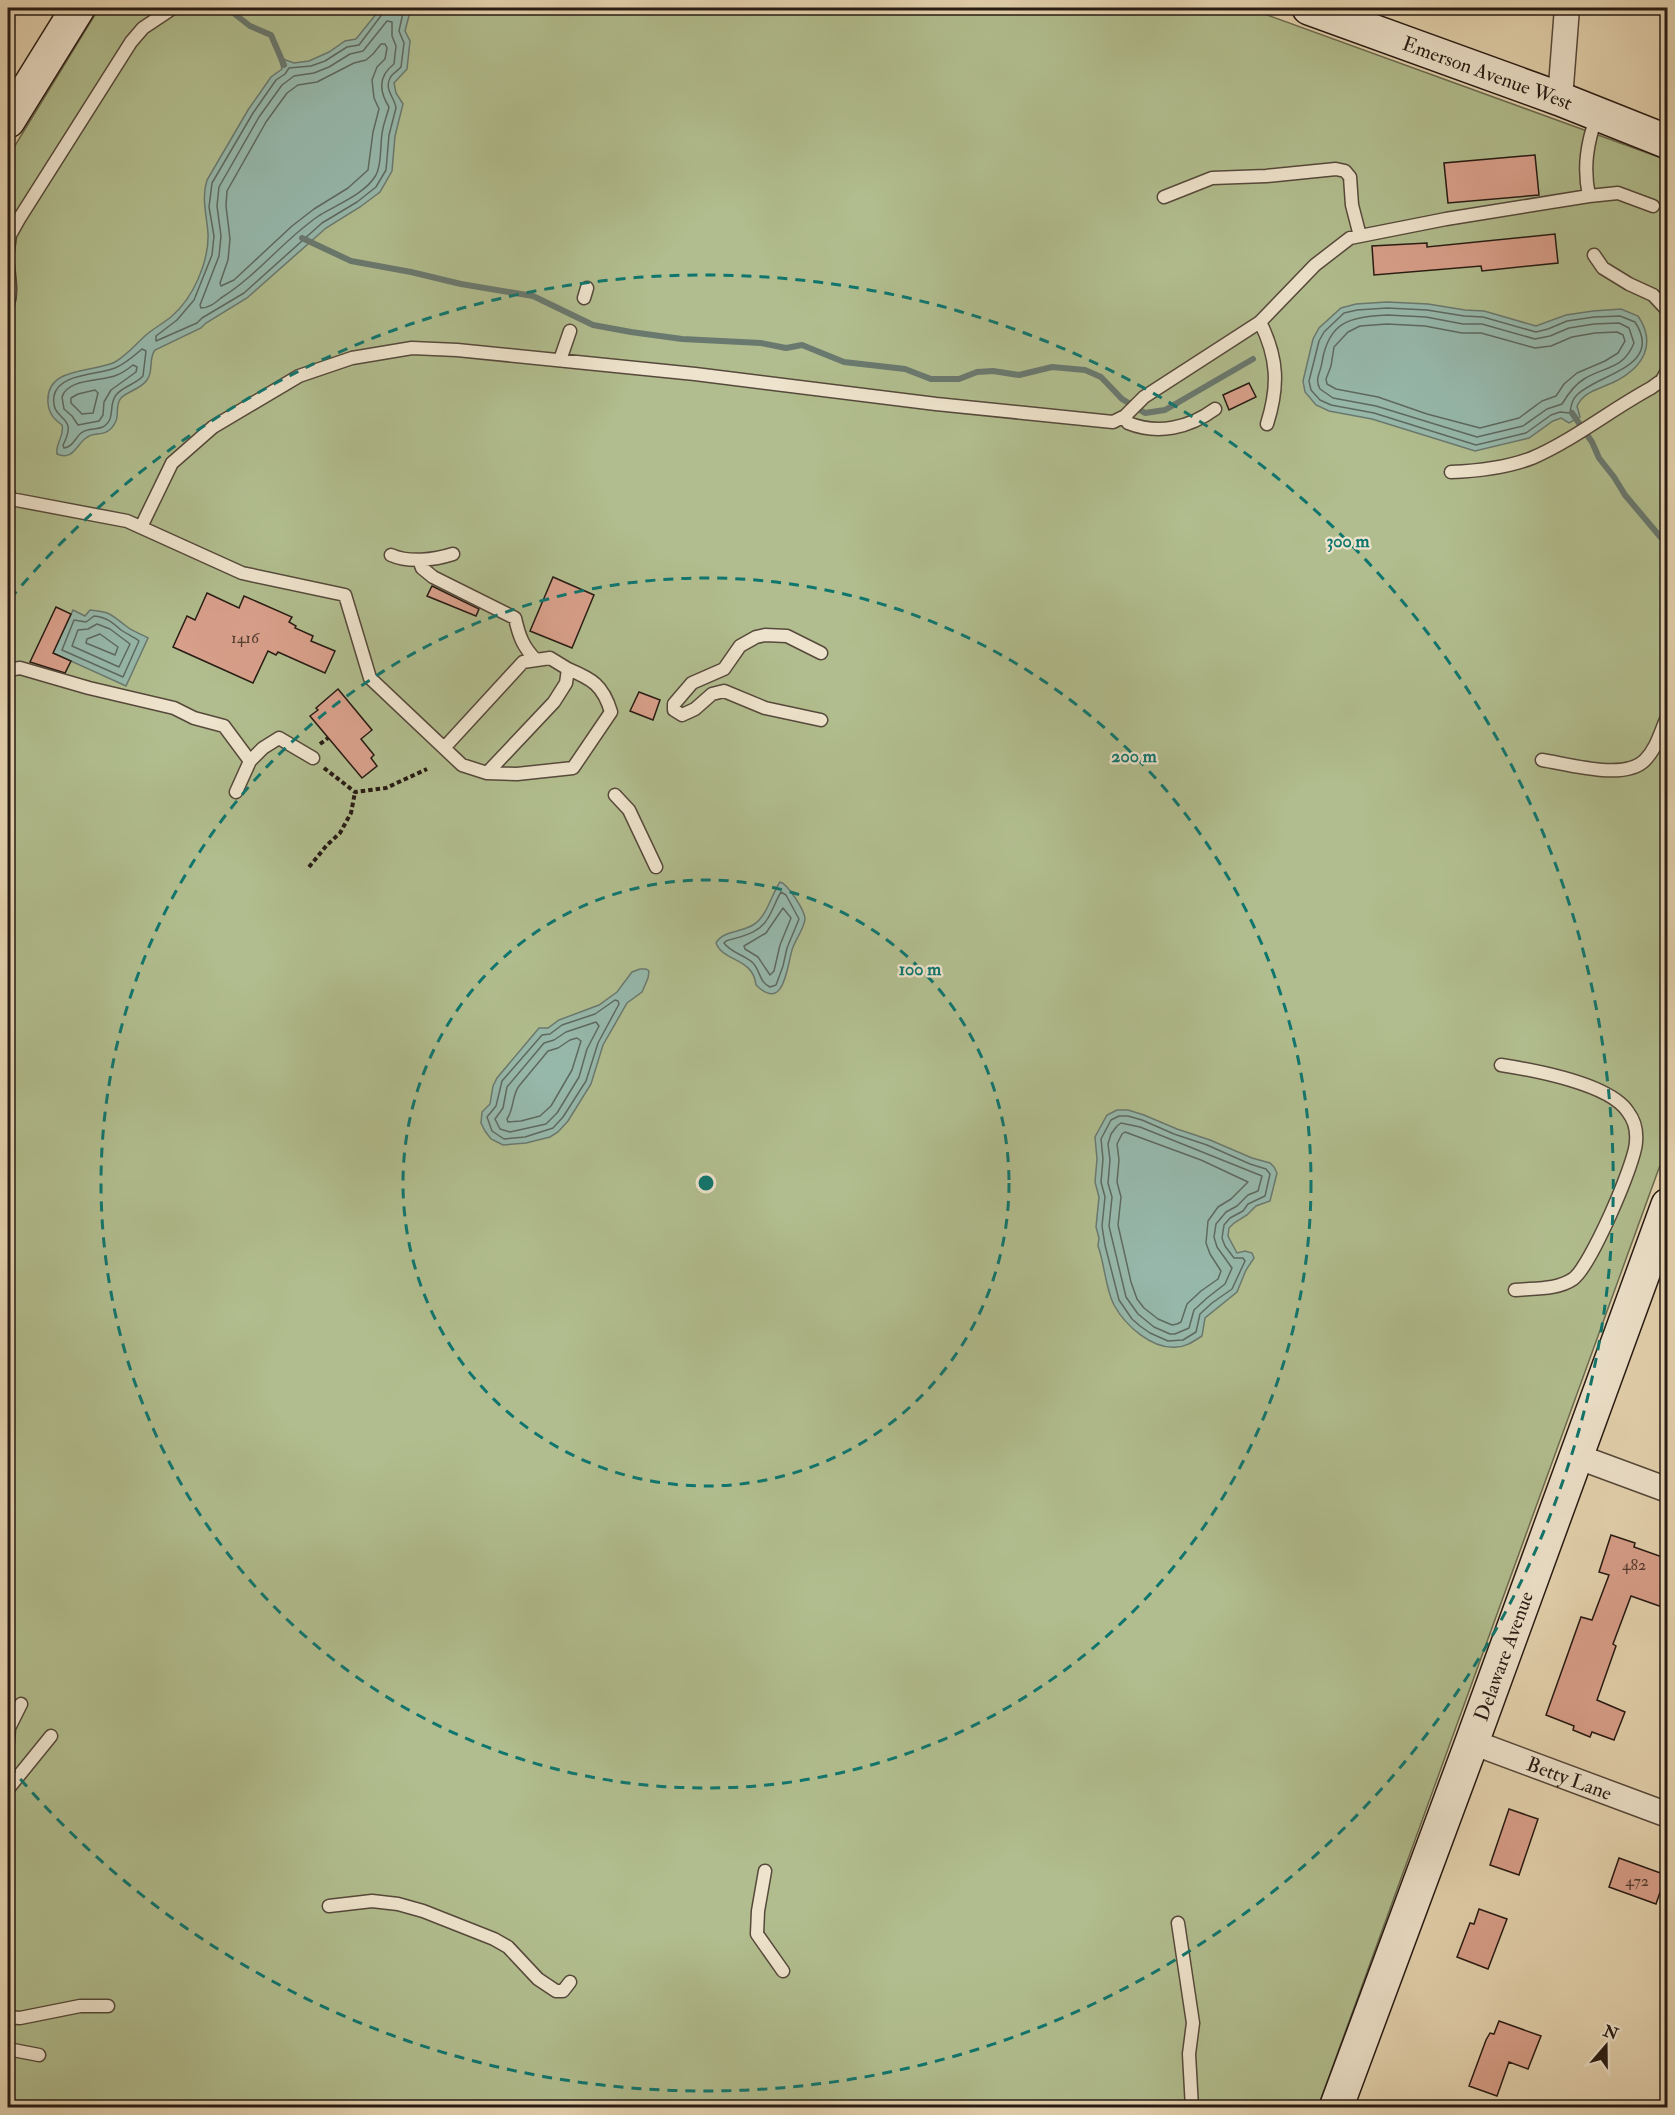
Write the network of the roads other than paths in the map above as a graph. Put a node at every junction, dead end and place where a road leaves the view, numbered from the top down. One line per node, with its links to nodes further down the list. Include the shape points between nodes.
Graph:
1 (78, 8): 7 (street)
2 (173, 8): 13 (lane, via 143,28 132,42 19,219 10,235)
3 (1309, 8): 5 (street, Emerson Avenue West)
4 (1567, 8): 5 (street)
5 (1560, 99): 6 (street, Emerson Avenue West)
6 (1597, 114): 8 (street, Emerson Avenue West); 9 (lane, via 1588,140 1585,175)
7 (8, 121)
8 (1668, 142)
9 (1589, 196): 11 (lane, via 1618,193); 12 (lane)
10 (1164, 197): 12 (lane, via 1212,178 1345,171 1350,177)
11 (1653, 206)
12 (1360, 236): 18 (lane, via 1350,238 1314,265)
13 (8, 250)
14 (1594, 255): 17 (lane, via 1603,268 1653,295)
15 (8, 266): 16 (lane)
16 (8, 304)
17 (1668, 311)
18 (1260, 322): 23 (lane, via 1144,397); 24 (lane, via 1276,370)
19 (570, 332): 20 (lane)
20 (560, 360): 23 (lane, via 1113,422); 27 (lane, via 412,348 352,358 299,376 213,427 172,463)
21 (1668, 369): 25 (lane, via 1651,388 1551,449 1515,464 1484,471)
22 (1215, 409): 23 (lane, via 1188,424 1155,430 1128,423)
23 (1125, 416)
24 (1267, 424)
25 (1451, 472)
26 (8, 492): 27 (lane, via 10,499)
27 (141, 527): 39 (lane, via 242,573 345,594 370,678)
28 (453, 554): 30 (lane)
29 (391, 555): 30 (lane)
30 (419, 560): 32 (lane, via 433,577 515,618 525,649)
31 (821, 653): 34 (lane, via 787,636 765,635 740,646)
32 (536, 660): 33 (lane, via 550,658); 39 (lane, via 523,662)
33 (567, 669): 43 (lane, via 566,683 554,702); 43 (lane, via 591,679 606,697 611,712 573,768)
34 (724, 669): 36 (lane); 36 (lane, via 692,683 674,704 674,710 682,715 688,713)
35 (8, 670): 42 (lane, via 20,668 174,708 224,726)
36 (712, 694): 38 (lane, via 731,692 765,708)
37 (1668, 715): 41 (lane, via 1655,746 1637,767 1622,771)
38 (821, 720)
39 (444, 748): 43 (lane, via 462,765)
40 (313, 758): 42 (lane, via 279,738)
41 (1542, 760)
42 (250, 761): 44 (lane)
43 (487, 773)
44 (236, 792)
45 (615, 795): 46 (lane, via 629,810)
46 (656, 867)
47 (1501, 1065): 49 (lane, via 1531,1069 1615,1098 1636,1127 1630,1164 1588,1261 1574,1278 1559,1286)
48 (1668, 1205): 50 (street, Delaware Avenue)
49 (1515, 1290)
50 (1576, 1456): 51 (street); 55 (street, Delaware Avenue)
51 (1668, 1490)
52 (21, 1704): 54 (lane, via 9,1728)
53 (51, 1736): 56 (lane)
54 (8, 1742)
55 (1472, 1742): 57 (street, Betty Lane); 68 (street, Delaware Avenue)
56 (8, 1789)
57 (1668, 1815)
58 (765, 1871): 61 (lane, via 757,1934)
59 (329, 1906): 62 (lane, via 372,1901 423,1911 508,1947 538,1979 556,1991)
60 (1178, 1923): 67 (lane, via 1193,2023)
61 (783, 1971)
62 (570, 1982)
63 (108, 2006): 64 (lane, via 80,2006)
64 (8, 2017)
65 (8, 2049): 66 (lane)
66 (39, 2055)
67 (1192, 2108)
68 (1336, 2108)

